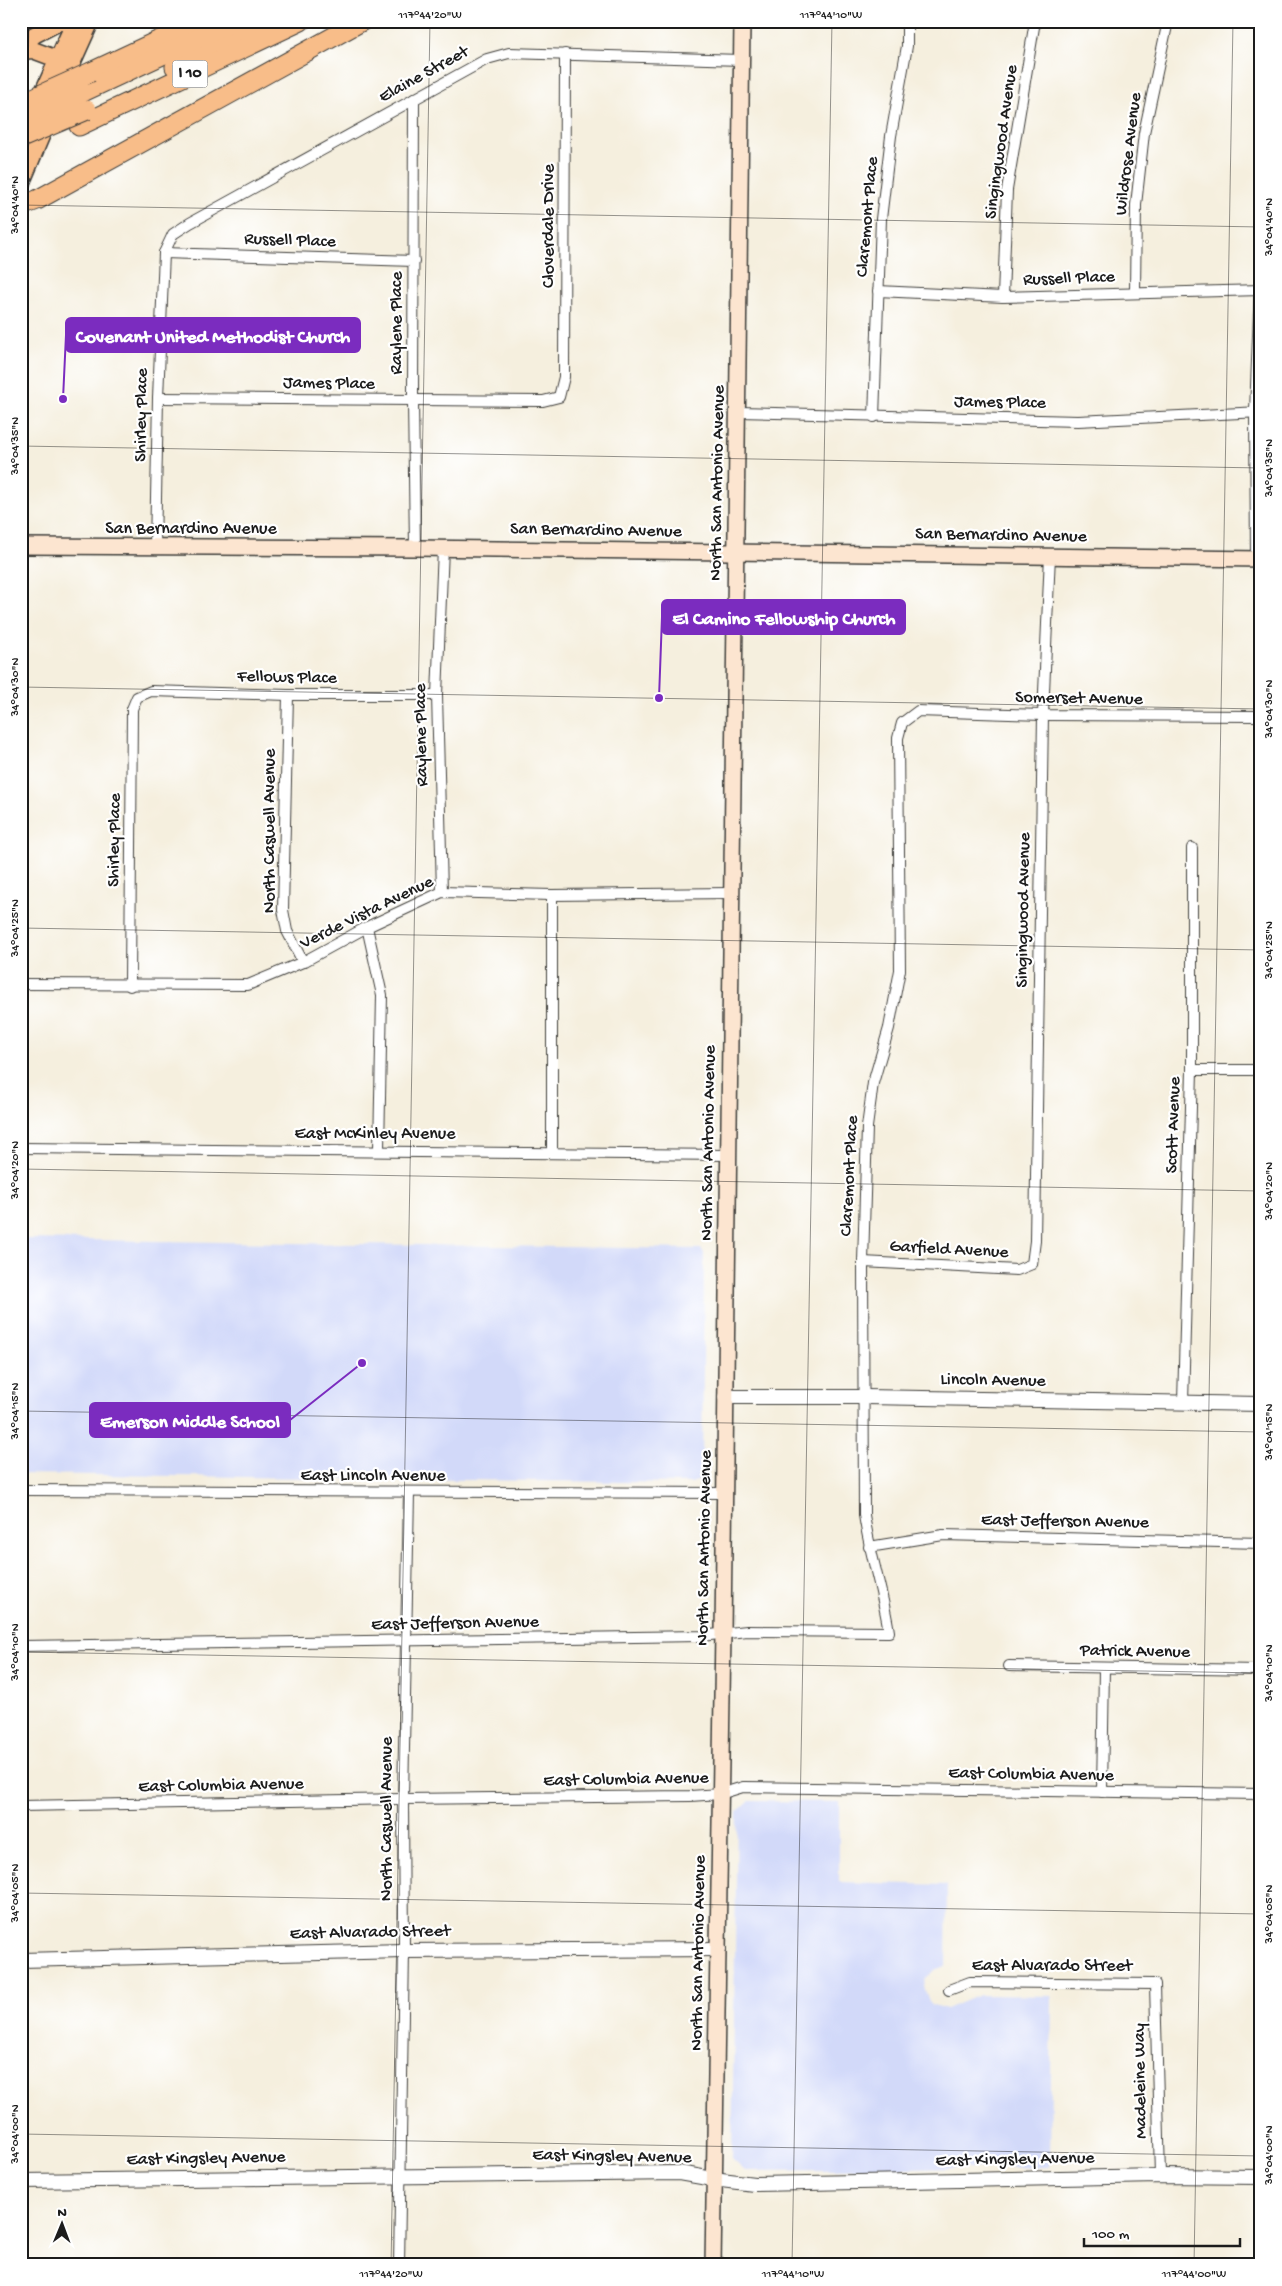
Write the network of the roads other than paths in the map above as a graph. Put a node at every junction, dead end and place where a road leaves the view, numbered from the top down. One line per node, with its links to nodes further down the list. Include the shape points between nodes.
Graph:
1 (61, 21): 14 (main road, via 34,34)
2 (76, 21): 17 (main road)
3 (81, 21): 18 (main road)
4 (91, 21): 18 (main road)
5 (200, 21): 21 (highway, I 10, bridge, via 91,72)
6 (235, 21): 22 (highway)
7 (271, 21): 22 (highway)
8 (301, 21): 22 (highway, I 10)
9 (362, 21): 27 (highway)
10 (742, 21): 19 (main road, North San Antonio Avenue)
11 (907, 21): 31 (street, Claremont Place, via 907,46 881,219)
12 (1035, 21): 33 (street, Singingwood Avenue, via 1007,190)
13 (1168, 21): 32 (street, Wildrose Avenue, via 1143,142 1136,205)
14 (21, 47)
15 (21, 51): 17 (main road, via 33,50)
16 (565, 54): 19 (street, Elaine Street); 20 (street, Elaine Street, via 509,53 487,59); 34 (street, Cloverdale Drive, via 564,377)
17 (57, 58): 24 (main road)
18 (74, 58): 26 (main road)
19 (742, 60): 38 (main road, North San Antonio Avenue)
20 (414, 99): 28 (street, Elaine Street, via 190,223 173,234); 29 (street, Raylene Place)
21 (22, 109): 22 (highway, bridge)
22 (83, 110): 23 (highway, bridge); 25 (highway, I 10)
23 (21, 138)
24 (21, 145)
25 (21, 152)
26 (21, 184)
27 (21, 206)
28 (164, 254): 29 (street, Russell Place); 35 (street, Shirley Place)
29 (414, 261): 36 (street, Raylene Place)
30 (1260, 287): 32 (street, Russell Place); 37 (street)
31 (878, 292): 33 (street, Russell Place); 39 (street, Claremont Place)
32 (1135, 292): 33 (street, Russell Place)
33 (1003, 297)
34 (559, 397): 36 (street, James Place, via 543,401)
35 (158, 398): 36 (street, James Place); 41 (street, Shirley Place)
36 (413, 401): 42 (street, Raylene Place)
37 (1258, 411): 39 (street, James Place, via 1078,421); 46 (street)
38 (739, 412): 39 (street, James Place); 44 (main road, North San Antonio Avenue)
39 (874, 417)
40 (21, 546): 41 (main road, San Bernardino Avenue)
41 (155, 548): 42 (main road, San Bernardino Avenue)
42 (415, 548): 43 (main road, San Bernardino Avenue)
43 (443, 548): 44 (main road, San Bernardino Avenue); 48 (street, Raylene Place)
44 (735, 552): 45 (main road, San Bernardino Avenue); 55 (main road, North San Antonio Avenue)
45 (1050, 555): 46 (main road, San Bernardino Avenue); 50 (street, Singingwood Avenue)
46 (1258, 559)
47 (288, 695): 48 (street, Fellows Place); 49 (street, Fellows Place, via 151,690); 58 (street, North Caswell Avenue, via 283,910 287,931)
48 (437, 695): 54 (street, Raylene Place)
49 (137, 696): 60 (street, Shirley Place, via 132,710)
50 (1043, 716): 51 (street, Somerset Avenue); 52 (street, Somerset Avenue, via 918,711); 68 (street, Singingwood Avenue, via 1035,1241)
51 (1261, 716)
52 (902, 723): 67 (street, Claremont Place, via 898,738 900,970 873,1083 867,1127)
53 (1192, 848): 61 (street, Scott Avenue)
54 (442, 892): 56 (street, Verde Vista Avenue); 57 (street, Verde Vista Avenue)
55 (731, 893): 56 (street, Verde Vista Avenue); 66 (main road, North San Antonio Avenue)
56 (552, 895): 65 (street)
57 (366, 927): 58 (street, Verde Vista Avenue); 64 (street, via 382,995)
58 (303, 962): 60 (street, Verde Vista Avenue, via 248,984)
59 (21, 984): 60 (street, Verde Vista Avenue)
60 (130, 986)
61 (1192, 1070): 62 (street); 71 (street, Scott Avenue)
62 (1261, 1070)
63 (21, 1148): 64 (street, East McKinley Avenue)
64 (379, 1150): 65 (street, East McKinley Avenue)
65 (552, 1152): 66 (street, East McKinley Avenue)
66 (728, 1155): 69 (main road, North San Antonio Avenue)
67 (863, 1262): 68 (street, Garfield Avenue, via 1016,1270); 70 (street, Claremont Place)
68 (1032, 1264)
69 (725, 1397): 70 (street, Lincoln Avenue); 75 (main road, North San Antonio Avenue)
70 (865, 1397): 71 (street, Lincoln Avenue); 77 (street, Claremont Place, via 864,1508)
71 (1183, 1404): 72 (street, Lincoln Avenue)
72 (1261, 1404)
73 (21, 1490): 74 (street, East Lincoln Avenue)
74 (409, 1493): 75 (street, East Lincoln Avenue); 80 (street, North Caswell Avenue)
75 (724, 1493): 79 (main road, North San Antonio Avenue)
76 (1261, 1543): 77 (street, East Jefferson Avenue, via 943,1535)
77 (868, 1548): 78 (street, Claremont Place, via 881,1588)
78 (889, 1632): 79 (street, East Jefferson Avenue)
79 (723, 1633): 80 (street, East Jefferson Avenue); 86 (main road, North San Antonio Avenue)
80 (406, 1641): 81 (street, East Jefferson Avenue); 88 (street, North Caswell Avenue)
81 (21, 1646)
82 (1009, 1666): 83 (street, Patrick Avenue)
83 (1104, 1668): 84 (street, Patrick Avenue); 85 (street)
84 (1261, 1670)
85 (1102, 1792): 86 (street, East Columbia Avenue, via 743,1787); 87 (street, East Columbia Avenue)
86 (720, 1794): 88 (street, East Columbia Avenue); 90 (main road, North San Antonio Avenue)
87 (1261, 1794)
88 (403, 1799): 89 (street, East Columbia Avenue); 91 (street, North Caswell Avenue)
89 (21, 1806)
90 (719, 1949): 91 (street, East Alvarado Street); 98 (main road, North San Antonio Avenue)
91 (404, 1951): 92 (street, East Alvarado Street); 95 (street, North Caswell Avenue)
92 (21, 1960)
93 (1156, 1984): 94 (street, East Alvarado Street, via 970,1982); 96 (street, Madeleine Way)
94 (949, 1990)
95 (400, 2175): 98 (street, East Kingsley Avenue, via 679,2172); 99 (street, East Kingsley Avenue); 100 (street, North Caswell Avenue)
96 (1160, 2176): 97 (street, East Kingsley Avenue); 98 (street, East Kingsley Avenue, via 754,2184)
97 (1261, 2177)
98 (714, 2179): 101 (main road, North San Antonio Avenue)
99 (21, 2181)
100 (399, 2265)
101 (713, 2265)

